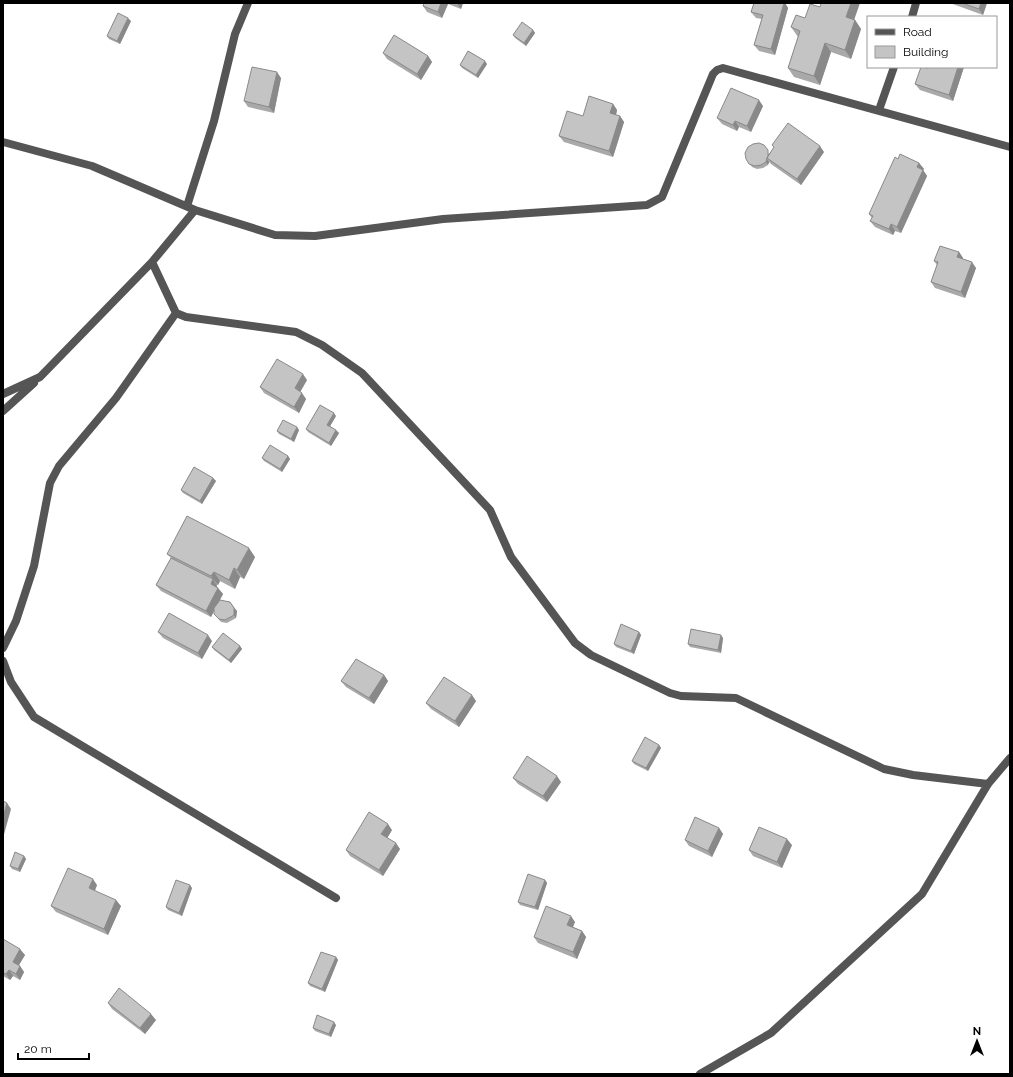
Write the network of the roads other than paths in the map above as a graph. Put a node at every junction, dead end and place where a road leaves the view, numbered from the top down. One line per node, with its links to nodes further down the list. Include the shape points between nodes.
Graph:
1 (248, 3): 8 (street, via 236,34)
2 (916, 3): 3 (street)
3 (912, 16)
4 (894, 68): 5 (street)
5 (879, 110): 7 (street); 8 (street, via 723,68 713,74 662,197 647,206 443,219 315,236 275,235)
6 (3, 142): 8 (street, via 92,166)
7 (1010, 147)
8 (191, 208): 9 (street)
9 (152, 262): 10 (street); 11 (street)
10 (176, 313): 14 (street, via 116,398 59,466 50,483 34,566 16,621); 17 (street, via 186,317 296,332 322,345 362,373 490,510 511,557 575,643 591,655 670,693 681,696 736,698 884,769)
11 (40, 377): 12 (street); 13 (street)
12 (3, 394)
13 (3, 410)
14 (3, 648)
15 (3, 661): 18 (street, via 11,682 34,717)
16 (1010, 758): 17 (street)
17 (988, 784): 19 (street, via 922,894 771,1032)
18 (336, 898)
19 (700, 1074)

